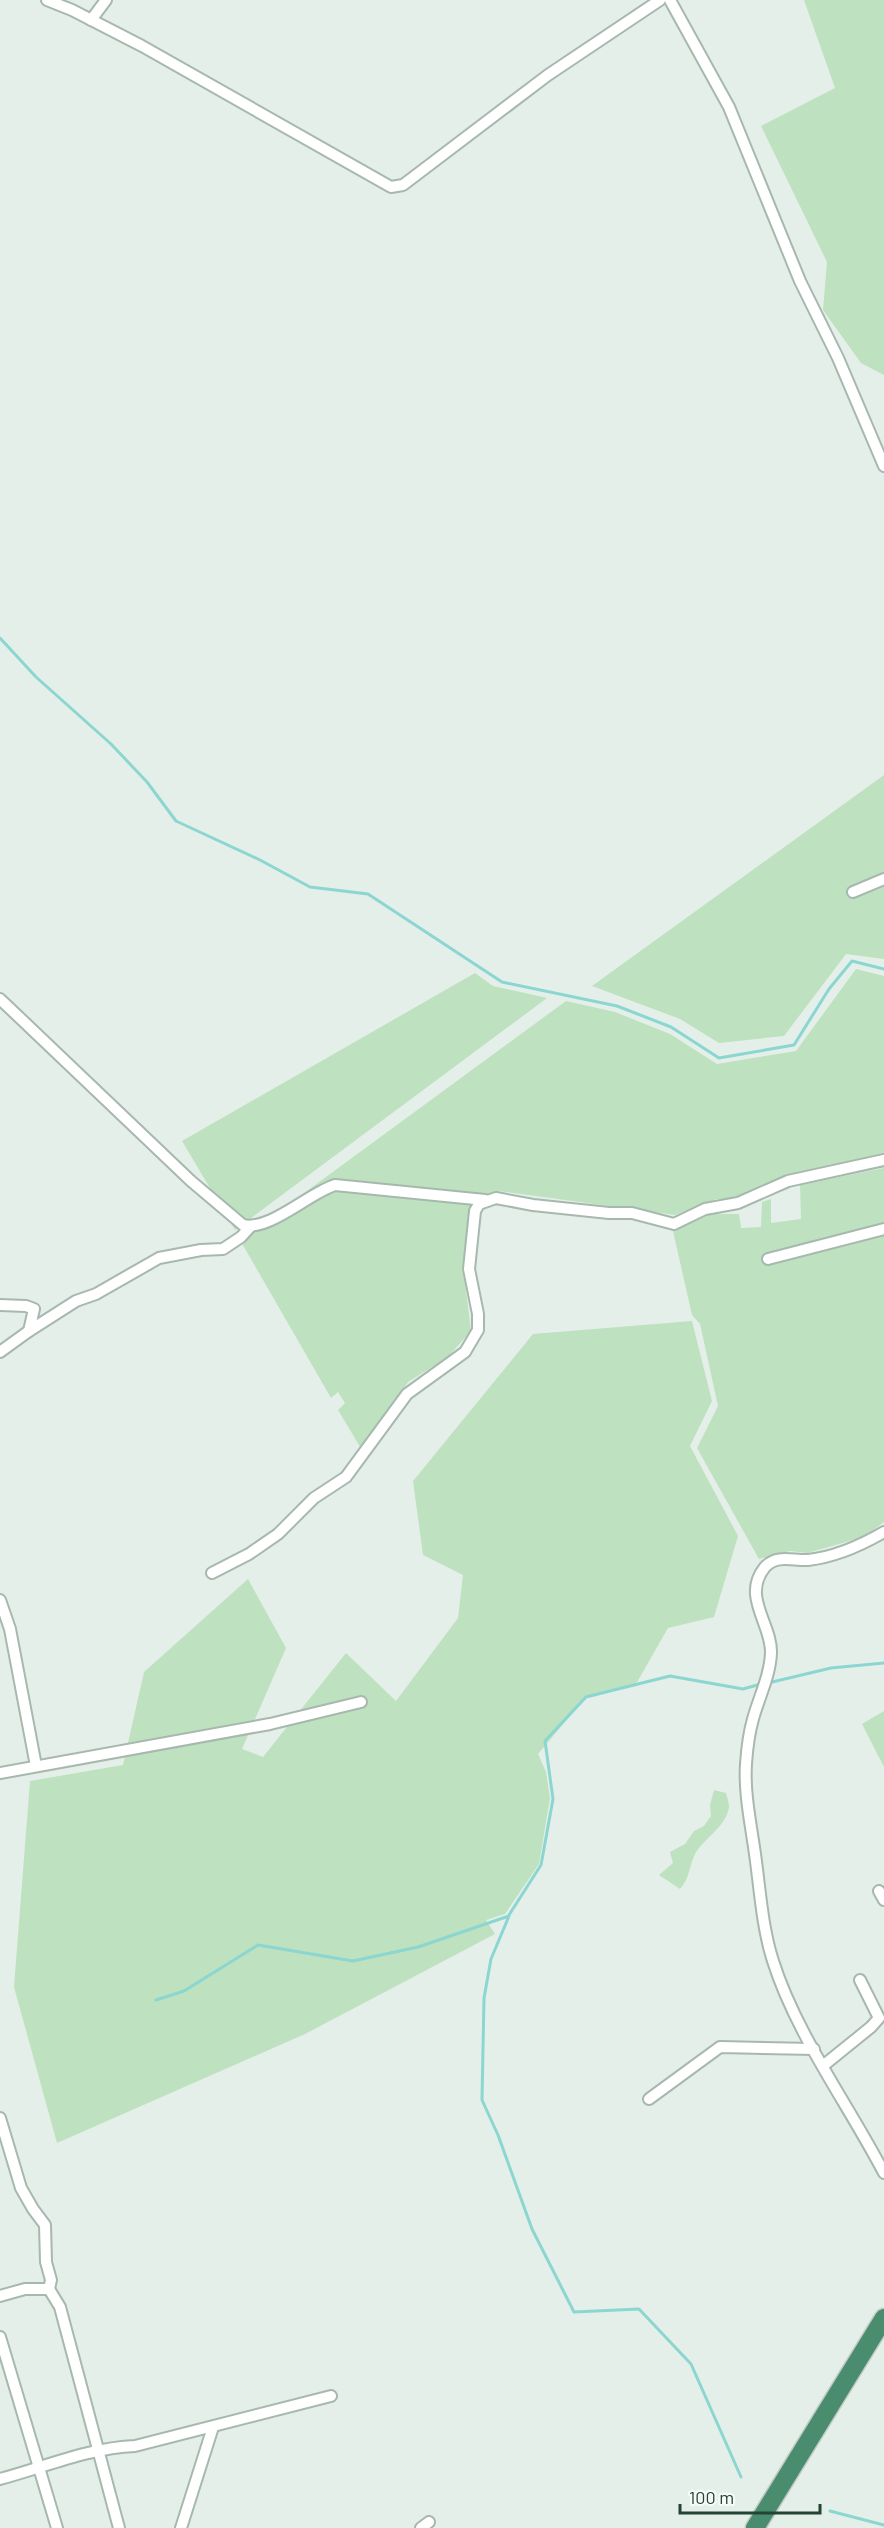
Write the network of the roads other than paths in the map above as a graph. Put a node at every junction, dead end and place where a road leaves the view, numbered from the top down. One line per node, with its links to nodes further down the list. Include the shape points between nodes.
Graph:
1 (47, 0): 5 (street)
2 (106, 0): 5 (street)
3 (660, 0): 5 (street, via 548,75 403,185 391,187)
4 (670, 0): 6 (street, via 729,108 808,299)
5 (91, 20)
6 (884, 466)
7 (884, 879): 8 (street)
8 (854, 892)
9 (0, 999): 12 (street, via 192,1181 243,1225)
10 (884, 1160): 11 (street, via 788,1181 738,1203 705,1209 674,1224 632,1213 609,1214 496,1198)
11 (485, 1200): 12 (street, via 335,1185 289,1211); 19 (street, via 475,1211 469,1269 478,1330 465,1352 406,1394 338,1485 314,1498 278,1534)
12 (251, 1226): 16 (street, via 223,1249 159,1258 76,1301)
13 (884, 1229): 14 (street)
14 (768, 1259)
15 (0, 1305): 16 (street, via 34,1309)
16 (29, 1331): 17 (street)
17 (0, 1352)
18 (884, 1532): 25 (street, via 832,1555 808,1560 782,1558 767,1565 756,1591 771,1647 746,1764 765,1924 782,1983)
19 (212, 1573)
20 (0, 1600): 22 (street, via 10,1629)
21 (361, 1702): 22 (street, via 270,1724)
22 (36, 1766): 23 (street)
23 (0, 1773)
24 (860, 1980): 26 (street, via 879,2018)
25 (814, 2049): 26 (street); 27 (street, via 720,2047)
26 (824, 2065): 29 (street)
27 (649, 2099)
28 (0, 2118): 30 (street, via 21,2188 45,2225)
29 (884, 2173)
30 (49, 2289): 31 (street, via 25,2289); 36 (street, via 60,2307)
31 (0, 2296)
32 (884, 2318): 42 (highway)
33 (0, 2337): 37 (street)
34 (330, 2396): 35 (street)
35 (213, 2427): 36 (street, via 135,2446); 41 (street)
36 (99, 2449): 37 (street); 40 (street)
37 (39, 2469): 38 (street); 39 (street)
38 (0, 2479)
39 (57, 2528)
40 (119, 2528)
41 (181, 2528)
42 (755, 2528)

